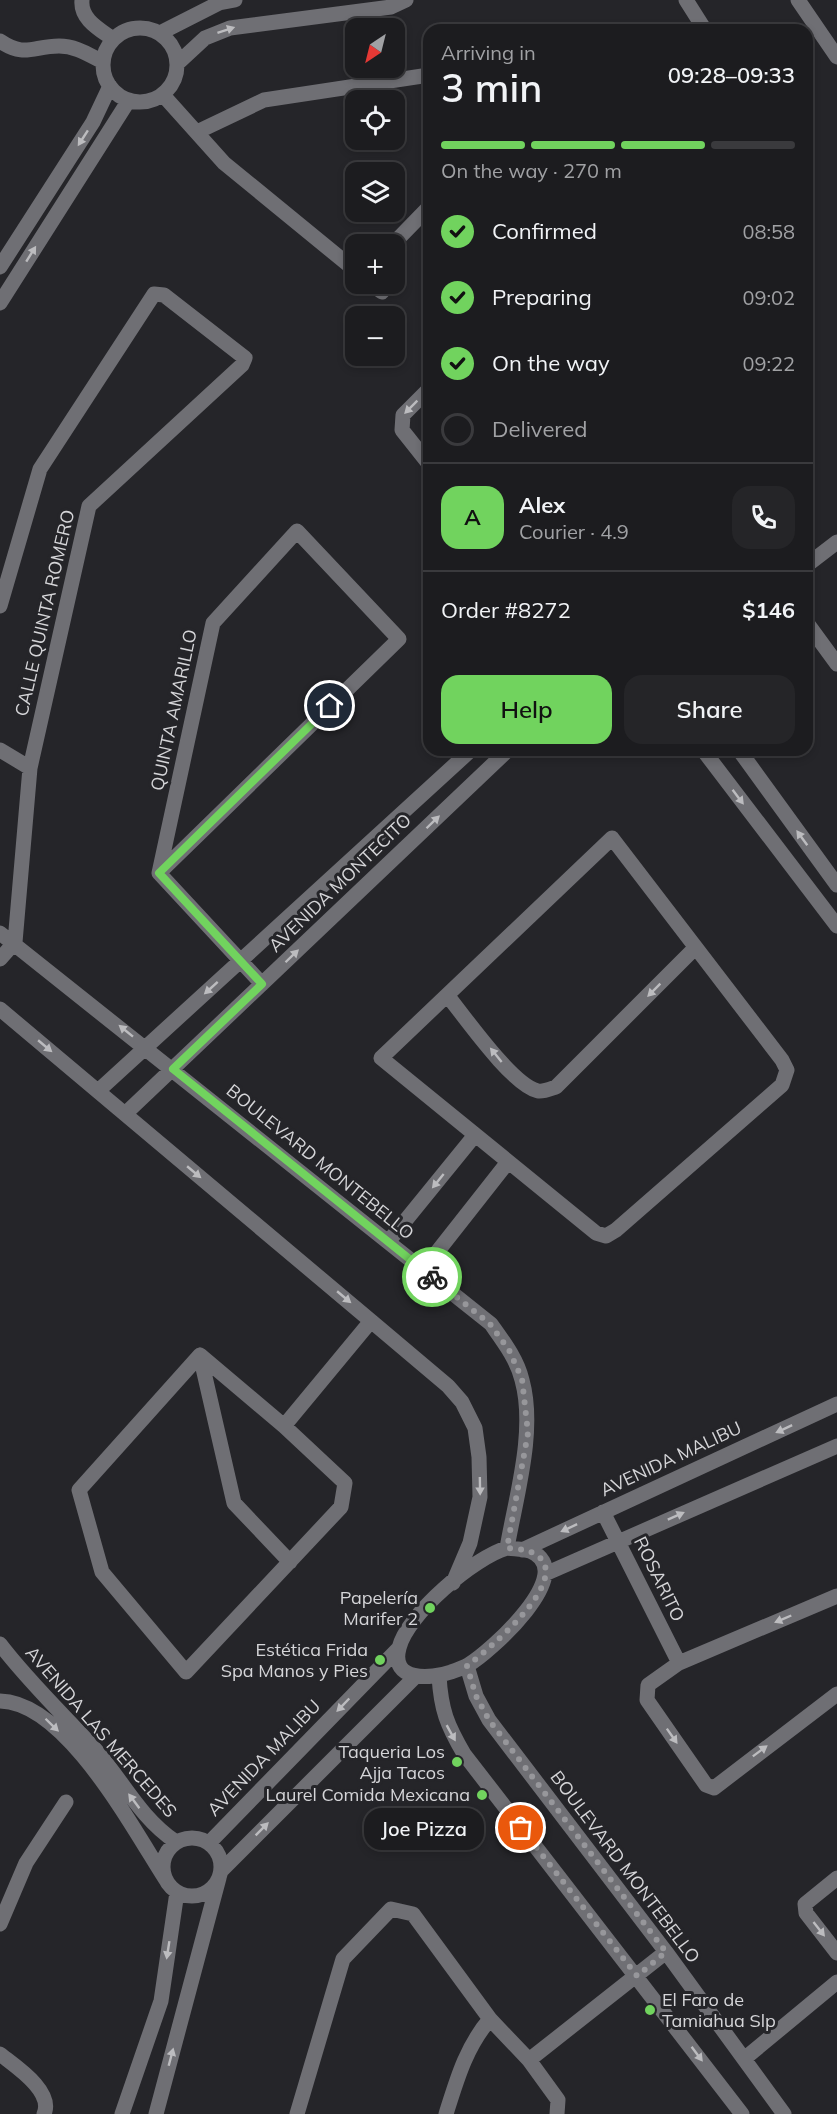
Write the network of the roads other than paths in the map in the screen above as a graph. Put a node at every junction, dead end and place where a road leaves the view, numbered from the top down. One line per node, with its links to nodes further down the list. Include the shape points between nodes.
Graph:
1 (82, 0): 9 (street, via 89,23)
2 (235, 0): 8 (street, via 219,3)
3 (406, 0): 6 (street)
4 (686, 0): 7 (street)
5 (798, 0): 11 (street)
6 (390, 3): 13 (street, one-way to 6, via 205,38 230,28)
7 (701, 24)
8 (160, 33): 9 (street, via 135,27); 13 (street, via 169,40)
9 (113, 39): 12 (street)
10 (0, 41): 12 (street, via 23,52 58,46 77,48)
11 (837, 57)
12 (103, 62): 15 (street)
13 (178, 63): 16 (street, via 172,86)
14 (423, 76): 18 (street, via 264,100)
15 (110, 86): 17 (street); 22 (street, one-way to 22, via 93,122)
16 (163, 94): 17 (street, via 141,102); 18 (street)
17 (129, 100): 23 (street, one-way to 17)
18 (196, 132): 21 (street, via 224,163)
19 (423, 213): 20 (street)
20 (403, 234)
21 (345, 262)
22 (0, 267)
23 (0, 303)
24 (423, 395): 25 (street, one-way to 25, via 403,415 402,430)
25 (423, 456)
26 (837, 542): 27 (street)
27 (813, 560)
28 (0, 606): 36 (street, CALLE QUINTA ROMERO, via 40,469 154,294 164,295 244,358 242,365 89,506)
29 (813, 631): 30 (street)
30 (837, 664)
31 (0, 750): 36 (street)
32 (464, 756): 45 (street, AVENIDA MONTECITO)
33 (502, 756): 46 (street, AVENIDA MONTECITO, one-way to 33)
34 (708, 756): 39 (street, one-way to 39)
35 (743, 756): 38 (street, one-way to 35)
36 (30, 768): 42 (street, CALLE QUINTA ROMERO)
37 (159, 873): 37 (street, QUINTA AMARILLO, via 399,639 297,531 213,623); 45 (street)
38 (837, 887): 39 (street)
39 (819, 902): 40 (street)
40 (837, 926)
41 (0, 933): 42 (street, BOULEVARD MONTEBELLO)
42 (15, 942): 44 (street); 49 (street, BOULEVARD MONTEBELLO, one-way to 42)
43 (695, 948): 47 (street, one-way to 47, via 556,1087 540,1091 513,1076); 47 (street, via 612,838); 54 (street, via 782,1060 787,1070 782,1085 606,1236 596,1233)
44 (0, 959)
45 (240, 961): 46 (street); 49 (street, AVENIDA MONTECITO, one-way to 49)
46 (262, 984): 50 (street, AVENIDA MONTECITO)
47 (447, 995): 53 (street, via 381,1058)
48 (0, 1009): 51 (street, one-way to 51)
49 (146, 1047): 50 (street, BOULEVARD MONTEBELLO); 51 (street, AVENIDA MONTECITO)
50 (173, 1069): 52 (street, AVENIDA MONTECITO); 55 (street, BOULEVARD MONTEBELLO)
51 (98, 1091): 52 (street)
52 (125, 1114): 57 (street, one-way to 57)
53 (475, 1135): 54 (street); 55 (street, one-way to 55)
54 (508, 1162): 56 (street)
55 (388, 1242): 56 (street, BOULEVARD MONTEBELLO)
56 (423, 1270): 64 (street, BOULEVARD MONTEBELLO, via 490,1324 509,1350 522,1379 528,1433)
57 (371, 1321): 60 (street); 67 (street, one-way to 67, via 448,1386 462,1402 475,1428 480,1497 470,1543)
58 (200, 1355): 60 (street); 65 (street, via 234,1503); 65 (street, via 79,1490 102,1572 186,1672)
59 (837, 1404): 62 (street, AVENIDA MALIBU, one-way to 62)
60 (284, 1426): 65 (street, via 345,1483 341,1507)
61 (837, 1446): 63 (street, one-way to 61)
62 (603, 1512): 63 (street, ROSARITO); 64 (street, AVENIDA MALIBU, one-way to 64)
63 (618, 1541): 66 (street); 71 (street, ROSARITO)
64 (515, 1549): 66 (street, via 531,1552 543,1563); 67 (street, AVENIDA MALIBU, via 496,1551)
65 (290, 1562)
66 (545, 1574): 72 (street, via 540,1590 516,1623)
67 (453, 1583): 70 (street, AVENIDA MALIBU, via 430,1602)
68 (837, 1596): 71 (street, one-way to 71)
69 (0, 1644): 73 (street, AVENIDA LAS MERCEDES)
70 (398, 1649): 74 (street, via 400,1666); 80 (street, AVENIDA MALIBU, one-way to 80)
71 (679, 1663): 76 (street, one-way to 76, via 648,1685 647,1700 706,1785 714,1788)
72 (467, 1666): 75 (street); 86 (street, BOULEVARD MONTEBELLO, via 489,1720)
73 (25, 1676): 77 (street); 79 (street, AVENIDA LAS MERCEDES, one-way to 73, via 147,1819 96,1750)
74 (416, 1676): 75 (street); 81 (street, one-way to 74)
75 (439, 1676): 88 (street, one-way to 88, via 446,1724 464,1754)
76 (837, 1694)
77 (7, 1702): 83 (street, AVENIDA LAS MERCEDES, one-way to 83, via 41,1715 96,1772)
78 (66, 1802): 85 (street, via 26,1863)
79 (176, 1842): 80 (street, via 192,1837); 83 (street, via 163,1863)
80 (209, 1843): 81 (street, via 219,1855)
81 (220, 1874): 84 (street, via 209,1891 201,1895); 96 (street, one-way to 81)
82 (837, 1878): 87 (street, one-way to 87, via 805,1904 806,1913)
83 (165, 1880): 84 (street)
84 (177, 1892): 95 (street, one-way to 95, via 161,2001)
85 (0, 1924)
86 (666, 1952): 88 (street); 92 (street, BOULEVARD MONTEBELLO)
87 (837, 1953)
88 (637, 1976): 93 (street); 100 (street, one-way to 100)
89 (837, 1982): 92 (street)
90 (490, 2019): 93 (street); 97 (street, via 413,1914 391,1909 344,1959); 98 (street, via 475,2036 465,2057)
91 (0, 2054): 94 (street, via 33,2081 43,2096)
92 (744, 2059): 101 (street, BOULEVARD MONTEBELLO)
93 (529, 2060): 99 (street, via 558,2100)
94 (45, 2114)
95 (122, 2114)
96 (156, 2114)
97 (297, 2114)
98 (446, 2114)
99 (557, 2114)
100 (742, 2114)
101 (784, 2114)

